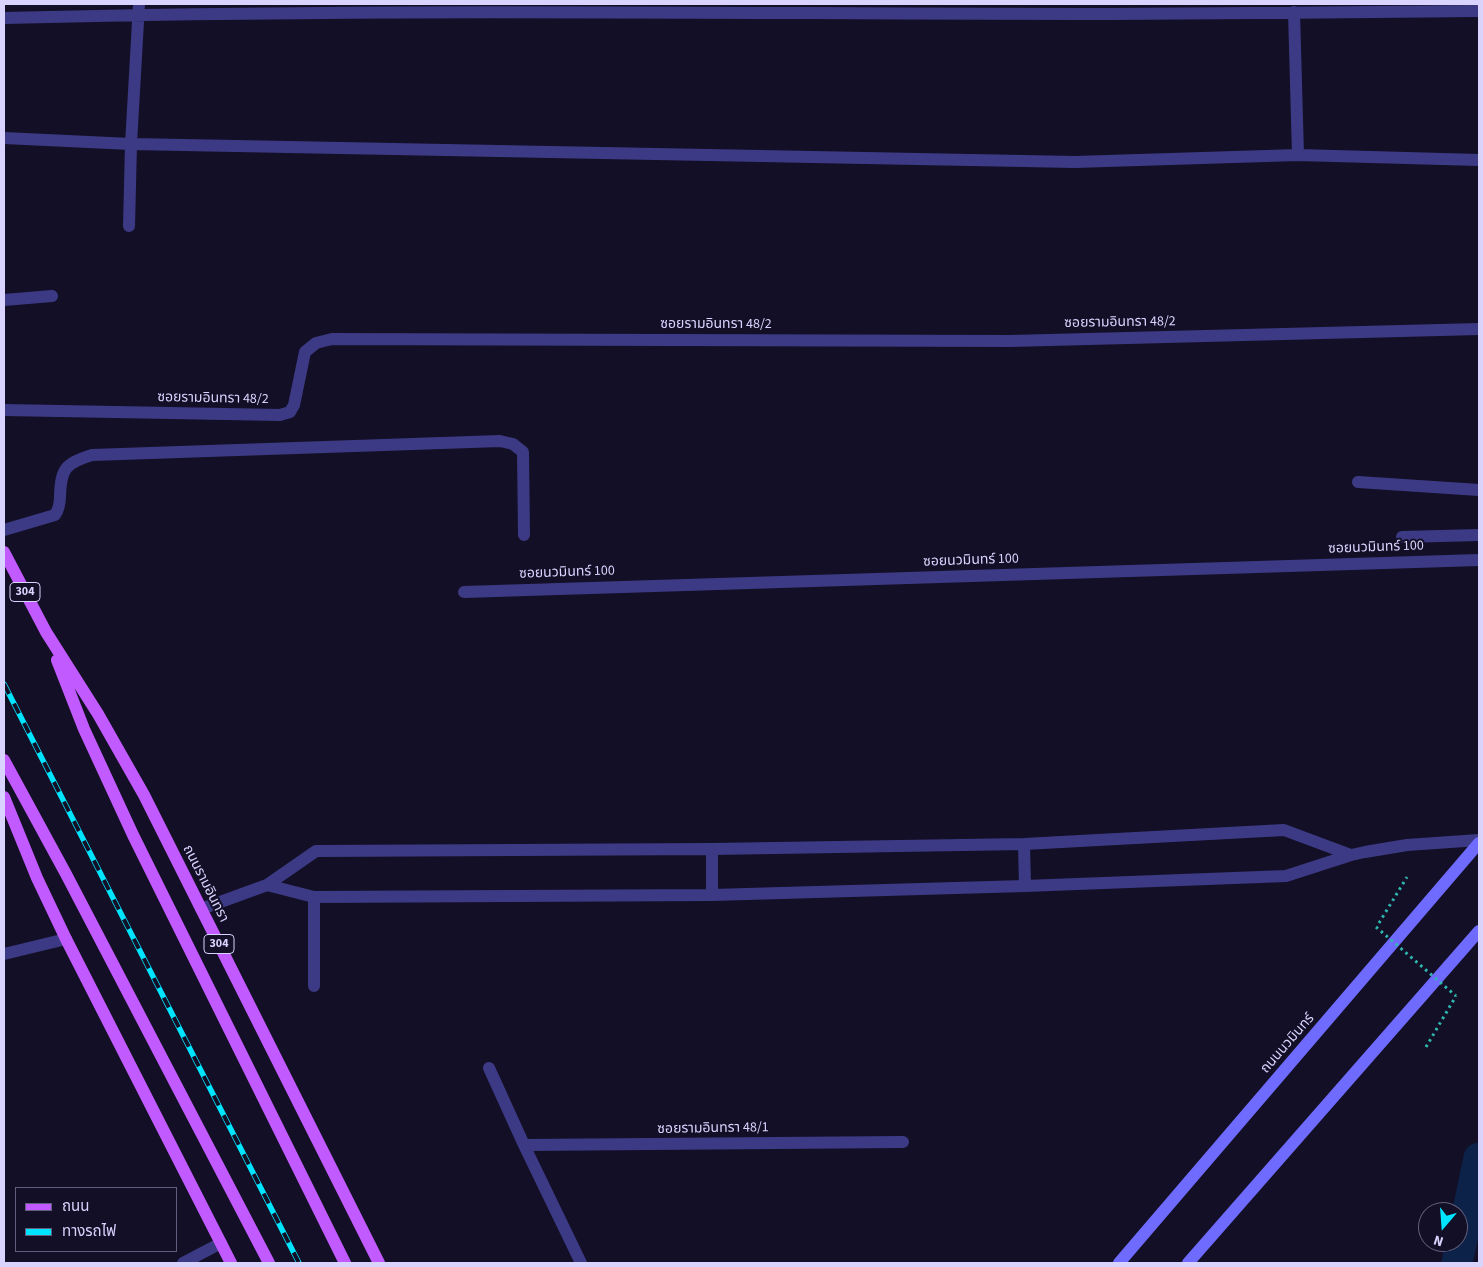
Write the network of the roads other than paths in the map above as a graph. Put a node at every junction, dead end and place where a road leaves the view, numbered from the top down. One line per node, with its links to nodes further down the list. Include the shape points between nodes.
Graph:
1 (139, 9): 3 (street); 4 (street); 6 (street)
2 (1479, 11): 3 (street)
3 (1294, 12): 7 (street)
4 (4, 18)
5 (4, 138): 6 (street)
6 (131, 144): 7 (street, via 1075,162); 9 (street)
7 (1298, 155): 8 (street)
8 (1479, 160)
9 (129, 226)
10 (52, 296): 11 (street)
11 (4, 300)
12 (1479, 329): 13 (street, ซอยรามอินทรา 48/2, via 1010,341 332,339 316,343 305,352 294,405 290,412 280,415)
13 (4, 410)
14 (1358, 482): 15 (street)
15 (1479, 490)
16 (4, 530): 18 (street, via 55,515 65,469 80,458 92,455 500,441 513,444 523,452)
17 (1479, 534): 19 (street)
18 (524, 535)
19 (1402, 537)
20 (4, 552): 23 (main road, ถนนรามอินทรา / 304)
21 (1479, 560): 22 (street, ซอยนวมินทร์ 100)
22 (464, 592)
23 (46, 632): 34 (main road, ถนนรามอินทรา / 304, via 144,795); 46 (main road, ถนนรามอินทรา / 304, via 108,781)
24 (4, 760): 45 (main road)
25 (4, 797): 36 (main road)
26 (1479, 842): 29 (street, via 1407,845); 49 (main road, ถนนนวมินทร์)
27 (1024, 844): 28 (street); 29 (street, via 1284,830); 31 (street)
28 (712, 849): 30 (street, via 316,851); 32 (street)
29 (1351, 855): 31 (street, via 1286,876)
30 (267, 885): 33 (street); 34 (street)
31 (1025, 886): 32 (street)
32 (712, 895): 33 (street)
33 (314, 897): 38 (street)
34 (201, 909): 47 (main road, ถนนรามอินทรา / 304)
35 (1479, 931): 50 (main road)
36 (66, 939): 37 (street); 42 (main road)
37 (4, 954)
38 (314, 986)
39 (489, 1068): 41 (street)
40 (903, 1142): 41 (street, ซอยรามอินทรา 48/1)
41 (524, 1146): 48 (street)
42 (220, 1243): 43 (street); 44 (main road)
43 (183, 1263)
44 (231, 1263)
45 (269, 1263)
46 (345, 1263)
47 (379, 1263)
48 (581, 1263)
49 (1119, 1263)
50 (1188, 1263)

